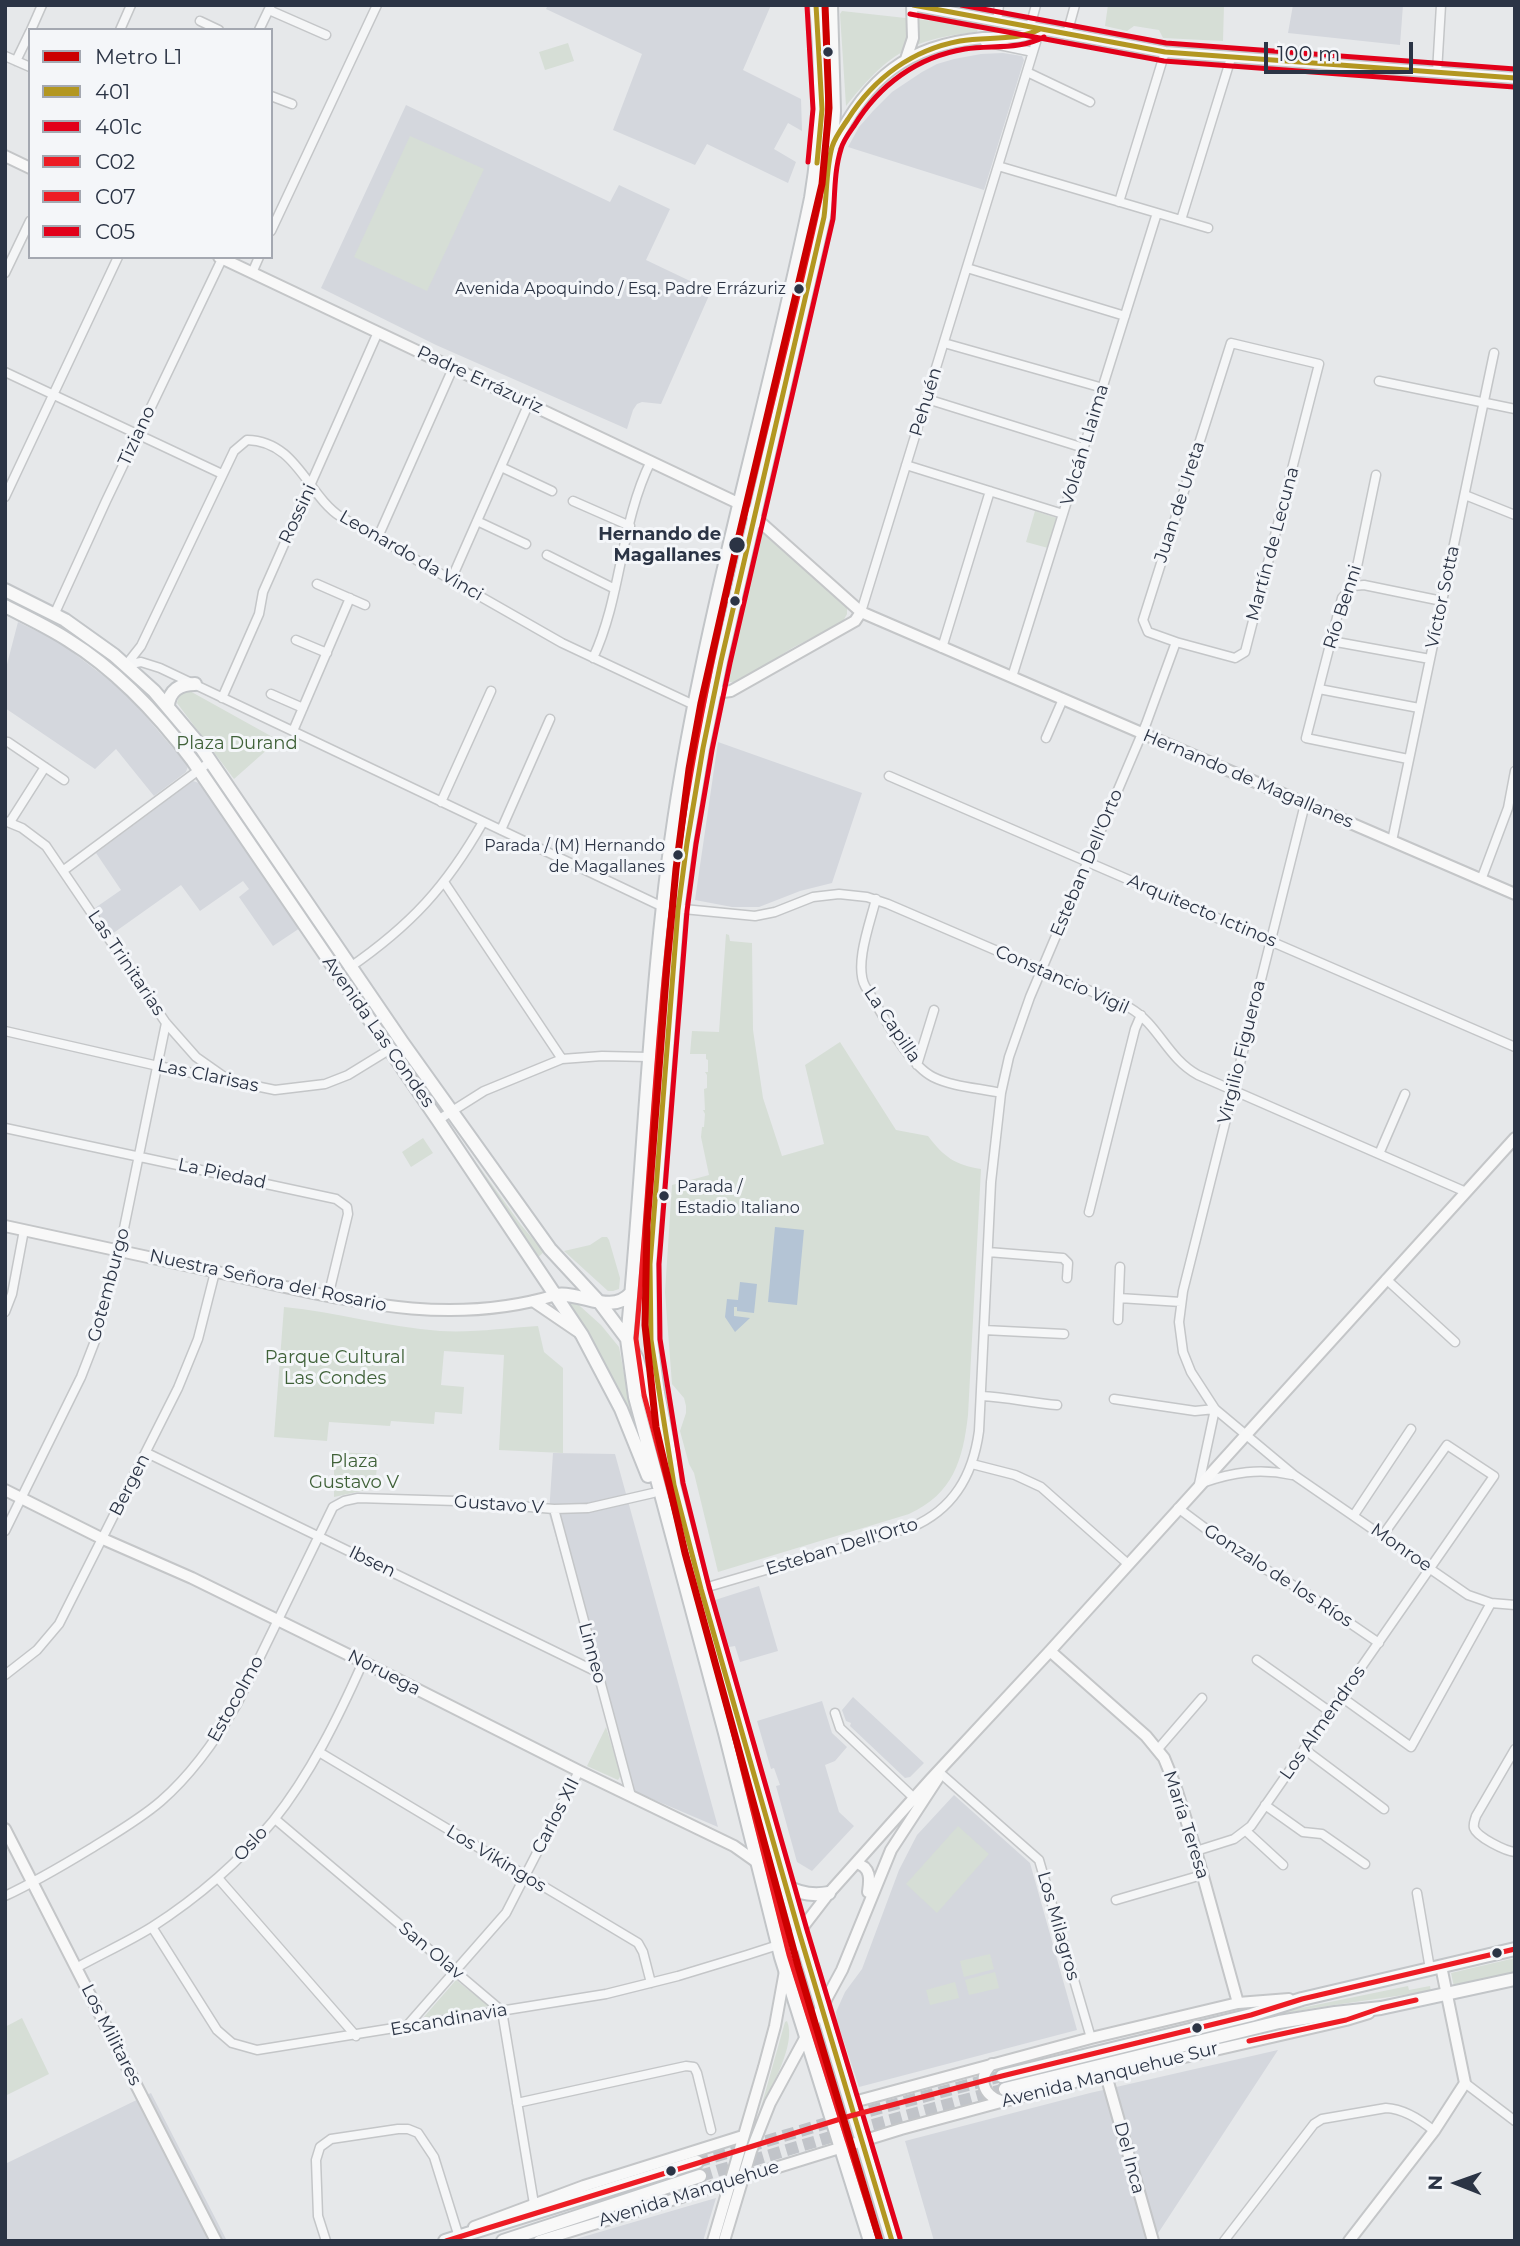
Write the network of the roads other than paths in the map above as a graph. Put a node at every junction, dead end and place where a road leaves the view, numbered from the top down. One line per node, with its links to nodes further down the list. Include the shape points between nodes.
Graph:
1 (42, 5): 14 (street)
2 (131, 5): 15 (street)
3 (377, 5): 44 (street)
4 (816, 5): 46 (main road, via 821,127)
5 (831, 5): 36 (main road, via 835,75)
6 (912, 5): 13 (main road); 27 (main road, via 913,38)
7 (999, 5): 13 (street)
8 (1036, 5): 18 (street, Pehuén)
9 (1074, 5): 19 (street)
10 (1441, 5): 31 (street)
11 (270, 7): 17 (street); 21 (street)
12 (200, 20): 16 (street)
13 (997, 21): 18 (main road)
14 (31, 28)
15 (121, 28)
16 (215, 28)
17 (260, 28)
18 (1035, 28): 19 (main road); 22 (main road, via 1025,36); 23 (street, Pehuén)
19 (1068, 34): 24 (main road)
20 (28, 35): 28 (street)
21 (326, 35)
22 (962, 41): 23 (street); 27 (main road)
23 (1033, 52): 30 (street, Pehuén)
24 (1165, 52): 26 (main road); 40 (street)
25 (5, 56): 28 (street)
26 (1231, 58): 31 (main road); 42 (street)
27 (906, 59): 36 (main road, via 860,101)
28 (16, 61): 29 (street)
29 (28, 66)
30 (1027, 72): 34 (street); 38 (street, Pehuén)
31 (1437, 72): 32 (main road)
32 (1515, 78)
33 (273, 97): 35 (street)
34 (1090, 102)
35 (292, 104)
36 (832, 147): 47 (main road)
37 (5, 156): 39 (main road)
38 (998, 166): 40 (street); 53 (street, Pehuén)
39 (28, 167)
40 (1119, 202): 41 (street)
41 (1157, 213): 42 (street); 56 (street, Volcán Llaima)
42 (1181, 220): 45 (street)
43 (28, 225): 52 (street)
44 (273, 227)
45 (1208, 228)
46 (804, 230): 47 (main road); 83 (main road)
47 (815, 257): 86 (main road)
48 (117, 259): 65 (street)
49 (221, 259): 70 (street, Tiziano)
50 (223, 259): 55 (main road, Padre Errázuriz)
51 (258, 259): 55 (street)
52 (8, 262): 54 (street)
53 (967, 268): 56 (street); 59 (street, Pehuén)
54 (5, 273)
55 (252, 273): 57 (main road, Padre Errázuriz)
56 (1125, 316): 64 (street, Volcán Llaima)
57 (378, 332): 61 (main road, Padre Errázuriz); 77 (street, Rossini)
58 (1231, 342): 105 (street, Juan de Ureta, via 1144,616 1148,632); 105 (street, Martín de Lecuna, via 1319,364 1245,652 1231,658)
59 (944, 343): 64 (street); 66 (street, Pehuén)
60 (1494, 353): 68 (street, Víctor Sotta)
61 (453, 368): 67 (main road, Padre Errázuriz); 89 (street)
62 (5, 372): 65 (street)
63 (1379, 381): 68 (street)
64 (1103, 388): 71 (street, Volcán Llaima)
65 (53, 395): 70 (street); 81 (street)
66 (927, 399): 71 (street); 73 (street, Pehuén)
67 (529, 403): 72 (main road, Padre Errázuriz); 74 (street)
68 (1484, 403): 69 (street); 80 (street, Víctor Sotta)
69 (1515, 409)
70 (138, 435): 75 (street); 102 (street, Tiziano)
71 (1084, 448): 84 (street, Volcán Llaima)
72 (651, 461): 83 (main road, Padre Errázuriz); 88 (street)
73 (906, 465): 79 (street); 101 (street, Pehuén)
74 (501, 467): 78 (street); 87 (street)
75 (222, 474): 77 (street, Leonardo da Vinci, via 234,451 247,440 256,440 286,455); 111 (street, via 141,646)
76 (1376, 475): 94 (street, Río Benni)
77 (312, 484): 89 (street, Leonardo da Vinci, via 336,514); 118 (street, Rossini, via 262,592 259,614)
78 (552, 491)
79 (990, 491): 84 (street); 106 (street)
80 (1465, 495): 85 (street); 98 (street, Víctor Sotta)
81 (5, 497)
82 (573, 501): 88 (street)
83 (740, 504): 86 (main road, Hernando de Magallanes); 110 (main road)
84 (1063, 514): 112 (street, Volcán Llaima)
85 (1515, 515)
86 (755, 516): 101 (main road, Hernando de Magallanes); 115 (main road)
87 (477, 521): 90 (street); 92 (street)
88 (629, 527): 95 (street)
89 (378, 537): 92 (street, Leonardo da Vinci)
90 (526, 544)
91 (547, 555): 95 (street)
92 (451, 580): 108 (street, Leonardo da Vinci)
93 (317, 584): 97 (street)
94 (1353, 586): 98 (street); 104 (street, Río Benni, via 1342,598)
95 (615, 589): 108 (street)
96 (5, 590): 102 (main road, Avenida Las Condes)
97 (350, 598): 99 (street); 107 (street)
98 (1442, 601): 109 (street, Víctor Sotta)
99 (365, 604)
100 (5, 606): 132 (main road, Avenida Las Condes, via 70,641 115,674)
101 (861, 612): 106 (main road, Hernando de Magallanes); 115 (main road, via 855,621 731,691)
102 (54, 615): 111 (main road, Avenida Las Condes)
103 (296, 640): 107 (street)
104 (1331, 641): 109 (street); 114 (street, Río Benni)
105 (1176, 642): 126 (street, Esteban Dell'Orto)
106 (942, 648): 112 (main road, Hernando de Magallanes)
107 (327, 653): 122 (street)
108 (593, 658): 120 (street, Leonardo da Vinci)
109 (1430, 659): 123 (street, Víctor Sotta)
110 (704, 662): 115 (main road, via 708,684); 120 (main road)
111 (126, 665): 113 (street, Constancio Vigil, via 147,663); 121 (main road, Avenida Las Condes)
112 (1012, 677): 119 (main road, Hernando de Magallanes)
113 (195, 684): 118 (street, Constancio Vigil); 121 (main road, via 174,690)
114 (1319, 689): 123 (street); 129 (street, Río Benni, via 1306,738)
115 (715, 690): 149 (main road)
116 (491, 691): 136 (street)
117 (271, 694): 122 (street)
118 (222, 698): 125 (street, Constancio Vigil)
119 (1063, 699): 126 (main road, Hernando de Magallanes); 127 (street)
120 (694, 705): 148 (main road)
121 (168, 706): 130 (main road, Avenida Las Condes)
122 (303, 708): 125 (street)
123 (1419, 708): 129 (street, Víctor Sotta)
124 (550, 719): 140 (street)
125 (293, 731): 136 (street, Constancio Vigil)
126 (1142, 734): 137 (main road, Hernando de Magallanes); 142 (street, Esteban Dell'Orto)
127 (1046, 738)
128 (8, 742): 131 (street)
129 (1408, 759): 141 (street, Víctor Sotta)
130 (211, 761): 132 (street); 151 (main road, Avenida Las Condes)
131 (45, 767): 135 (street); 138 (street, Las Trinitarias)
132 (199, 770): 143 (street); 153 (main road, Avenida Las Condes)
133 (1515, 772): 144 (street, via 1508,808)
134 (889, 776): 142 (street, Arquitecto Ictinos)
135 (64, 780)
136 (441, 802): 139 (street, Constancio Vigil)
137 (1305, 804): 141 (main road, Hernando de Magallanes); 150 (street, Virgilio Figueroa)
138 (8, 822): 143 (street, Las Trinitarias, via 36,836)
139 (483, 822): 140 (street, Constancio Vigil); 145 (street)
140 (501, 830): 148 (street, Constancio Vigil)
141 (1392, 841): 144 (main road, Hernando de Magallanes)
142 (1087, 862): 150 (street, Arquitecto Ictinos); 152 (street, Esteban Dell'Orto)
143 (64, 870): 156 (street, Las Trinitarias)
144 (1481, 880): 146 (main road, Hernando de Magallanes)
145 (444, 882): 151 (street, via 404,927); 162 (street)
146 (1515, 894)
147 (876, 900): 149 (street, Constancio Vigil, via 827,894 755,916); 152 (street, Constancio Vigil); 163 (street, La Capilla, via 861,976)
148 (663, 907): 149 (street, Constancio Vigil); 161 (main road)
149 (678, 910): 209 (main road, via 650,1264 653,1364)
150 (1270, 940): 159 (street, Arquitecto Ictinos); 166 (street, Virgilio Figueroa)
151 (351, 966): 153 (street); 158 (main road, Avenida Las Condes)
152 (1041, 970): 155 (street, Constancio Vigil); 167 (street, Esteban Dell'Orto, via 1014,1040)
153 (337, 975): 160 (main road, Avenida Las Condes)
154 (934, 1010): 163 (street)
155 (1141, 1015): 166 (street, Constancio Vigil, via 1182,1065); 176 (street)
156 (166, 1023): 164 (street, Gotemburgo); 165 (street, Las Trinitarias, via 205,1065)
157 (5, 1031): 164 (street, Las Clarisas)
158 (402, 1042): 160 (street, Las Clarisas); 169 (main road, Avenida Las Condes)
159 (1515, 1047)
160 (389, 1051): 165 (street, Las Clarisas, via 325,1083 275,1090); 170 (main road, Avenida Las Condes)
161 (649, 1058): 162 (street); 185 (main road)
162 (562, 1059): 169 (street, via 484,1091)
163 (917, 1065): 167 (street, La Capilla, via 941,1080)
164 (158, 1066): 165 (street, Las Clarisas); 174 (street, Gotemburgo)
165 (255, 1087)
166 (1233, 1090): 173 (street, Constancio Vigil); 190 (street, Virgilio Figueroa)
167 (1001, 1093): 180 (street, Esteban Dell'Orto)
168 (1405, 1094): 173 (street)
169 (452, 1111): 170 (street); 191 (main road, Avenida Las Condes, via 550,1249)
170 (438, 1120): 186 (main road, Avenida Las Condes)
171 (5, 1128): 174 (street, La Piedad)
172 (1515, 1138): 175 (main road)
173 (1379, 1154): 175 (street, Constancio Vigil)
174 (140, 1157): 179 (street, Gotemburgo); 187 (street, La Piedad, via 343,1203 348,1214)
175 (1466, 1192): 184 (main road)
176 (1089, 1212)
177 (5, 1226): 178 (main road, Nuestra Señora del Rosario)
178 (24, 1230): 179 (main road, Nuestra Señora del Rosario); 192 (street)
179 (119, 1250): 182 (main road, Nuestra Señora del Rosario); 212 (street, Gotemburgo, via 88,1361)
180 (988, 1252): 183 (street, via 1063,1258 1068,1263); 194 (street, Esteban Dell'Orto)
181 (1120, 1267): 188 (street)
182 (215, 1272): 187 (main road, Nuestra Señora del Rosario); 205 (street, Bergen, via 198,1339)
183 (1067, 1278)
184 (1386, 1279): 198 (street); 204 (main road)
185 (631, 1293): 191 (main road, via 620,1302); 197 (main road)
186 (555, 1294): 189 (main road, Nuestra Señora del Rosario); 191 (main road); 196 (main road, Avenida Las Condes)
187 (328, 1297): 189 (main road, Nuestra Señora del Rosario, via 434,1311)
188 (1119, 1297): 190 (street); 193 (street)
189 (533, 1301): 196 (main road)
190 (1181, 1301): 202 (street, Virgilio Figueroa, via 1183,1352)
191 (600, 1303): 197 (main road, Avenida Las Condes)
192 (5, 1312)
193 (1118, 1320)
194 (984, 1329): 195 (street); 199 (street, Esteban Dell'Orto)
195 (1064, 1334)
196 (582, 1335): 211 (main road, Avenida Las Condes, via 621,1409)
197 (627, 1339): 209 (main road, Avenida Las Condes); 217 (main road, via 635,1397)
198 (1455, 1342)
199 (981, 1396): 201 (street); 206 (street, Esteban Dell'Orto)
200 (1114, 1399): 202 (street, via 1195,1411)
201 (1057, 1405)
202 (1214, 1409): 204 (street, Virgilio Figueroa); 208 (street)
203 (1411, 1429): 216 (street)
204 (1244, 1435): 207 (street, Monroe); 208 (main road)
205 (147, 1453): 220 (street, Ibsen); 221 (street, Bergen)
206 (972, 1464): 222 (street, via 1041,1487); 224 (street, Esteban Dell'Orto, via 953,1499 921,1523)
207 (1294, 1475): 208 (street, Monroe, via 1241,1472); 216 (street, Monroe)
208 (1199, 1484): 214 (main road)
209 (674, 1485): 224 (main road)
210 (5, 1490): 212 (main road, Noruega)
211 (653, 1493): 215 (street, Gustavo V, via 588,1508); 217 (main road, Avenida Las Condes)
212 (23, 1499): 218 (street, Gotemburgo); 221 (main road, Noruega)
213 (344, 1501): 215 (street, Gustavo V, via 457,1501); 220 (street, Estocolmo, via 333,1507)
214 (1178, 1508): 222 (main road); 228 (street, Gonzalo de los Ríos, via 1233,1550)
215 (554, 1509): 232 (street, Linneo)
216 (1354, 1515): 219 (street, Monroe)
217 (668, 1525): 253 (main road)
218 (5, 1531)
219 (1383, 1535): 223 (street, Monroe); 223 (street, Los Almendros, via 1447,1445 1494,1476)
220 (320, 1536): 227 (street, Estocolmo); 232 (street, Ibsen)
221 (103, 1539): 227 (main road, Noruega); 233 (street, Bergen, via 60,1624)
222 (1128, 1564): 229 (main road)
223 (1430, 1569): 225 (street, Monroe, via 1468,1595); 228 (street, Los Almendros)
224 (701, 1590): 261 (main road)
225 (1491, 1603): 226 (street, Monroe); 234 (street, via 1411,1747)
226 (1515, 1605)
227 (278, 1620): 231 (main road, Noruega); 260 (street, Estocolmo, via 219,1735 183,1779 141,1817)
228 (1379, 1643): 234 (street, Los Almendros)
229 (1050, 1651): 238 (main road, María Teresa); 243 (main road)
230 (1257, 1660): 236 (street)
231 (363, 1662): 241 (street, Oslo); 242 (main road, Noruega)
232 (597, 1672): 244 (street, Linneo)
233 (5, 1675)
234 (1340, 1696): 236 (street, Los Almendros)
235 (1202, 1698): 238 (street)
236 (1329, 1712): 239 (street, Los Almendros)
237 (835, 1713): 245 (street, via 840,1728)
238 (1158, 1749): 251 (main road, María Teresa, via 1172,1776)
239 (1304, 1749): 246 (street, Los Almendros); 247 (street)
240 (1515, 1749): 252 (street, via 1474,1824 1478,1834)
241 (319, 1752): 248 (street, Oslo); 258 (street, Los Vikingos)
242 (579, 1771): 244 (main road, Noruega); 258 (street, Carlos XII)
243 (939, 1772): 245 (main road); 266 (main road, via 891,1850); 286 (street, Los Milagros, via 1039,1860)
244 (631, 1797): 253 (main road, Noruega, via 734,1846)
245 (914, 1798): 254 (main road)
246 (1265, 1804): 250 (street, Los Almendros); 255 (street, via 1303,1832 1322,1834)
247 (1384, 1809)
248 (275, 1819): 259 (street, Oslo); 274 (street, San Olav)
249 (5, 1829): 260 (main road, Los Militares)
250 (1246, 1831): 251 (street); 256 (street)
251 (1196, 1851): 257 (main road, María Teresa)
252 (1515, 1852)
253 (758, 1863): 269 (main road)
254 (856, 1863): 262 (main road); 266 (main road, via 869,1873)
255 (1365, 1864)
256 (1283, 1865)
257 (1202, 1875): 265 (street); 279 (main road, María Teresa)
258 (525, 1877): 274 (street, Carlos XII, via 506,1913); 276 (street, Los Vikingos, via 638,1943)
259 (218, 1878): 267 (street, Oslo); 284 (street)
260 (33, 1883): 264 (street, Estocolmo); 271 (main road, Los Militares)
261 (785, 1885): 262 (main road, via 807,1894); 268 (main road)
262 (829, 1893): 268 (main road)
263 (1418, 1893): 272 (street)
264 (5, 1896)
265 (1116, 1900)
266 (866, 1912): 280 (main road)
267 (152, 1927): 271 (street, Oslo); 284 (street, Escandinavia, via 216,2030 232,2043 265,2050)
268 (799, 1932): 269 (street, Escandinavia); 273 (main road); 280 (main road)
269 (778, 1945): 273 (main road); 276 (street, Escandinavia)
270 (1515, 1949): 272 (main road, Avenida Manquehue Sur)
271 (76, 1968): 305 (main road, Los Militares)
272 (1435, 1968): 277 (main road); 278 (main road, Avenida Manquehue Sur)
273 (785, 1971): 285 (main road); 296 (main road, via 771,2041)
274 (456, 1972): 282 (street, San Olav); 283 (street, Carlos XII)
275 (1515, 1979): 277 (main road, Avenida Manquehue Sur)
276 (651, 1983): 282 (street, Escandinavia)
277 (1446, 1994): 281 (main road, Avenida Manquehue Sur); 289 (main road)
278 (1302, 1998): 279 (main road, Avenida Manquehue Sur); 290 (main road, Avenida Manquehue Sur)
279 (1238, 2003): 286 (main road, Avenida Manquehue Sur)
280 (821, 2008): 285 (main road); 292 (main road)
281 (1381, 2008): 288 (main road, Avenida Manquehue Sur); 290 (main road, Avenida Manquehue Sur, via 1279,2022)
282 (502, 2011): 283 (street, Escandinavia); 291 (street)
283 (406, 2027): 284 (street, Escandinavia)
284 (356, 2036)
285 (805, 2038): 298 (main road); 301 (main road, via 770,2103)
286 (1091, 2038): 287 (main road, Avenida Manquehue Sur)
287 (992, 2064): 290 (main road, via 982,2082 987,2093); 292 (main road, Avenida Manquehue Sur)
288 (1106, 2075): 290 (main road, Avenida Manquehue Sur); 314 (main road, Del Inca)
289 (1465, 2083): 293 (street); 295 (main road)
290 (1003, 2089): 297 (main road, Avenida Manquehue Sur)
291 (517, 2103): 294 (street, via 694,2067); 303 (street)
292 (850, 2103): 297 (main road)
293 (1515, 2121)
294 (711, 2130)
295 (1434, 2131): 315 (street, via 1396,2109 1322,2119); 316 (main road)
296 (743, 2136): 302 (main road); 303 (main road, Avenida Manquehue)
297 (862, 2141): 298 (main road, Avenida Manquehue Sur); 313 (main road)
298 (840, 2147): 301 (main road, Avenida Manquehue); 312 (main road)
299 (697, 2162): 307 (main road, Avenida Manquehue)
300 (700, 2176): 308 (main road, Avenida Manquehue)
301 (744, 2176): 302 (main road, Avenida Manquehue); 311 (main road)
302 (730, 2180): 309 (main road, Avenida Manquehue); 310 (main road)
303 (534, 2204): 304 (main road, Avenida Manquehue)
304 (458, 2234): 306 (street, via 434,2157 422,2137 403,2129 331,2139 320,2147 316,2160 318,2216); 307 (main road, Avenida Manquehue)
305 (216, 2241)
306 (326, 2241)
307 (443, 2241)
308 (503, 2241)
309 (539, 2241)
310 (712, 2241)
311 (724, 2241)
312 (870, 2241)
313 (892, 2241)
314 (1153, 2241)
315 (1224, 2241)
316 (1349, 2241)

